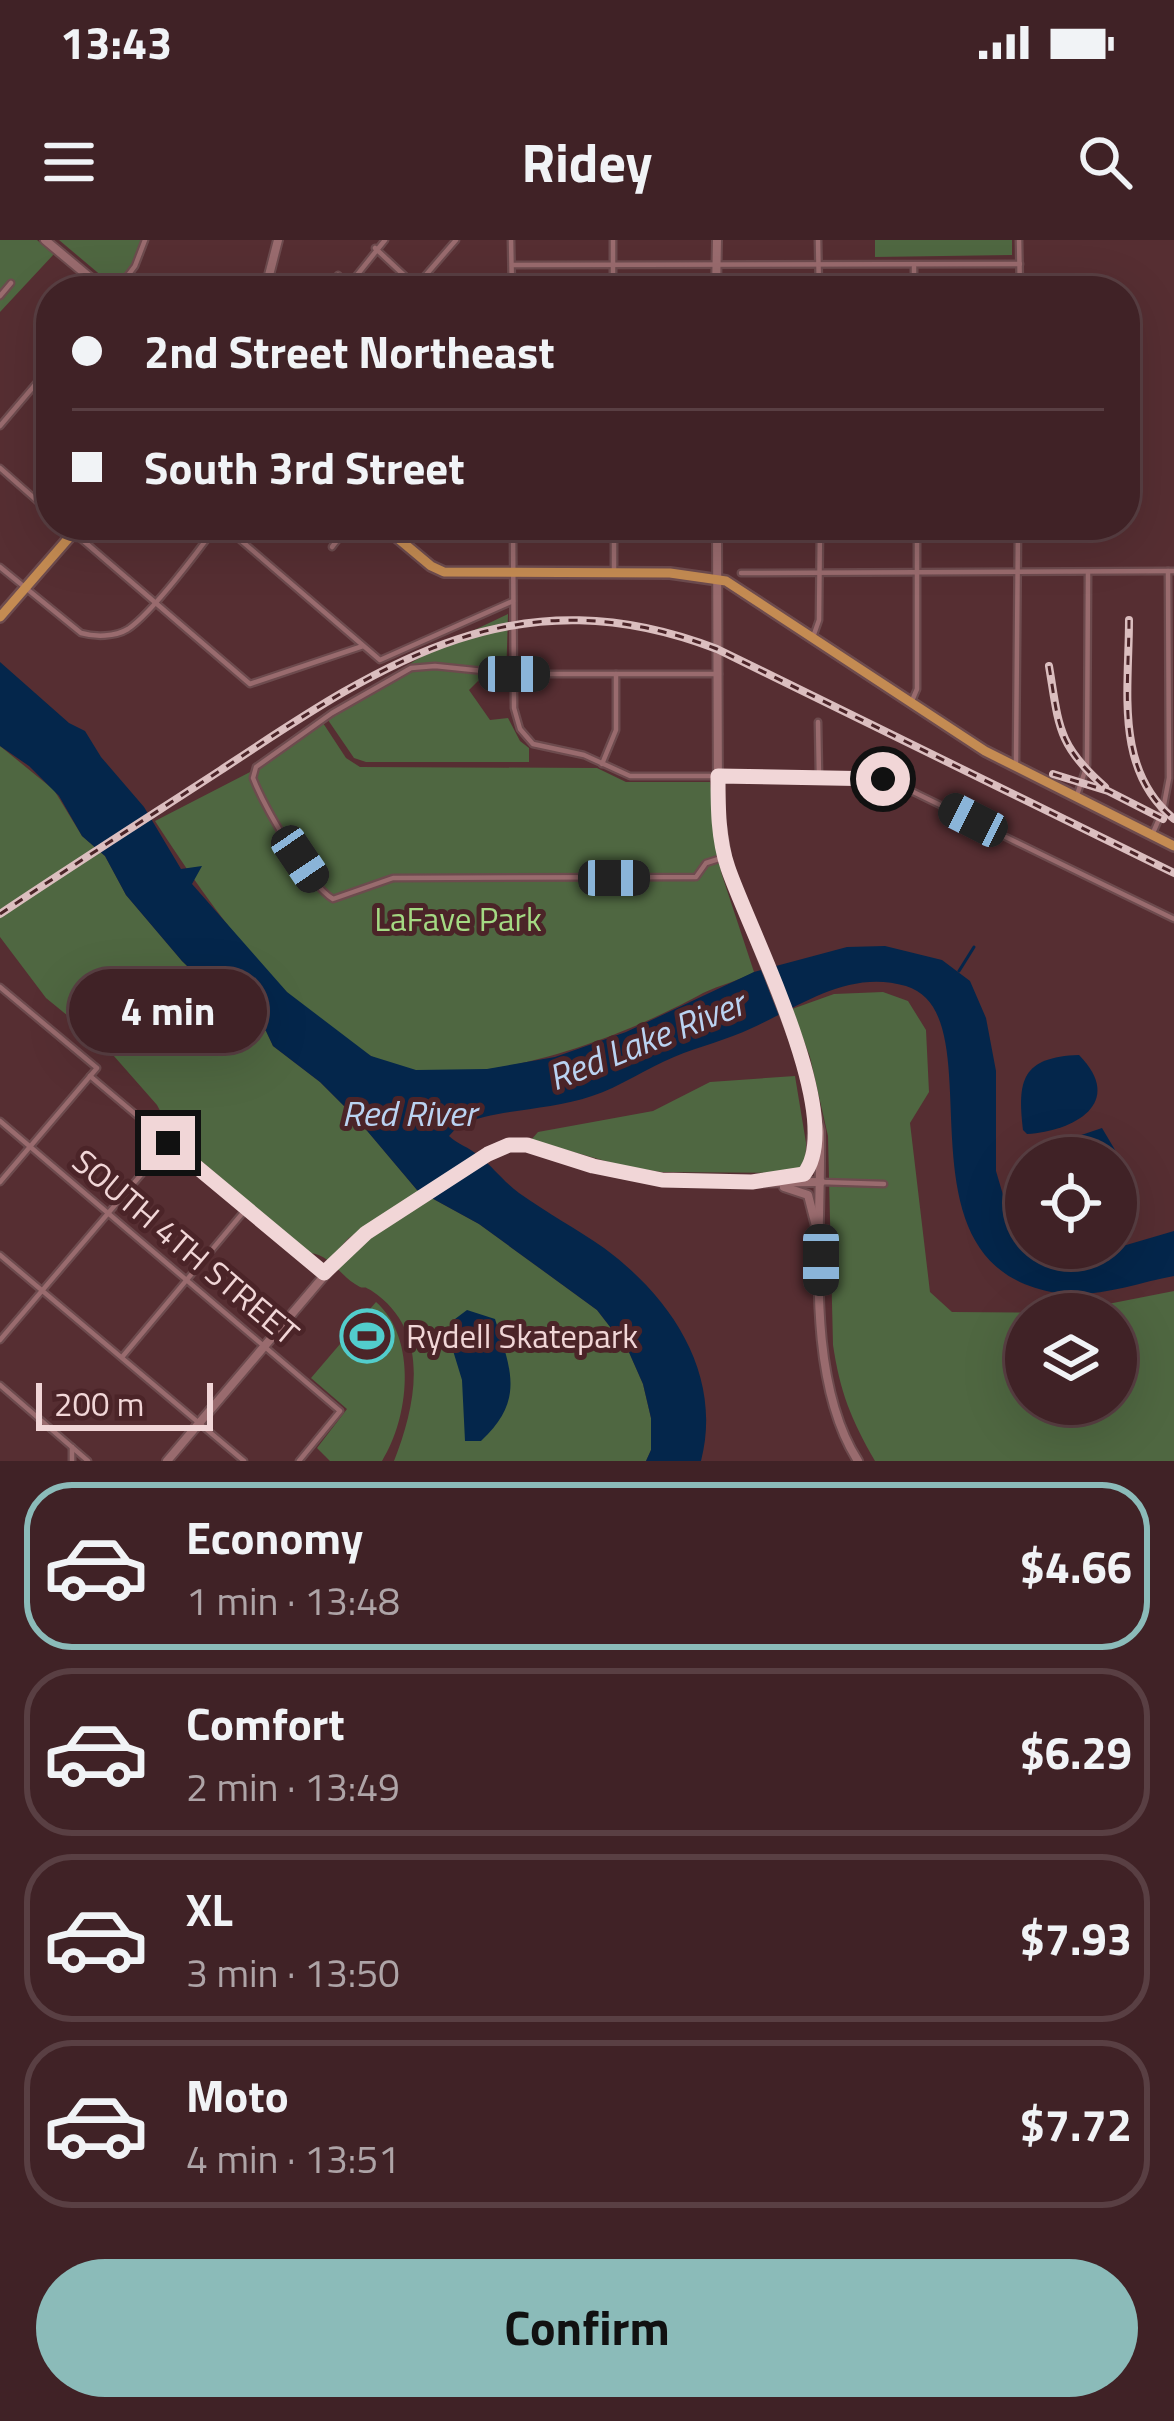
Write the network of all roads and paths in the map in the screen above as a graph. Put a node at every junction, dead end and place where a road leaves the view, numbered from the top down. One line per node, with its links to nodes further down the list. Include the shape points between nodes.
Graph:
1 (45, 240): 18 (street)
2 (145, 240): 19 (street)
3 (278, 240): 20 (street)
4 (386, 240): 11 (street)
5 (456, 240): 23 (street)
6 (511, 240): 14 (street)
7 (613, 240): 15 (street)
8 (717, 240): 17 (street)
9 (818, 240): 16 (street)
10 (1019, 240): 13 (street)
11 (376, 249): 21 (street); 22 (street)
12 (914, 264): 13 (street); 16 (street); 28 (street)
13 (1020, 264): 29 (street)
14 (512, 265): 15 (street); 24 (street)
15 (613, 265): 17 (street); 25 (street)
16 (818, 265): 17 (street); 27 (street)
17 (716, 266): 26 (street)
18 (88, 276)
19 (127, 276)
20 (270, 276)
21 (355, 276)
22 (403, 276)
23 (428, 276)
24 (512, 276)
25 (613, 276)
26 (716, 276)
27 (818, 276)
28 (914, 276)
29 (1020, 276)
30 (11, 283): 31 (street)
31 (0, 296)
32 (36, 383): 33 (street)
33 (0, 426)
34 (0, 468): 35 (street)
35 (36, 499)
36 (63, 540): 59 (main road)
37 (87, 540): 61 (street)
38 (207, 540): 61 (street)
39 (238, 540): 64 (street)
40 (337, 540): 48 (street)
41 (401, 540): 53 (main road, via 438,570)
42 (512, 540): 53 (street)
43 (614, 540): 54 (street)
44 (717, 540): 58 (street)
45 (820, 540): 56 (street)
46 (917, 540): 57 (street)
47 (1018, 540): 51 (street)
48 (332, 547)
49 (0, 567): 59 (street)
50 (1171, 571): 52 (street); 75 (street, via 1169,778)
51 (1017, 572): 52 (street); 57 (street); 71 (street)
52 (1088, 572): 74 (street, via 1087,765)
53 (513, 573): 54 (main road); 60 (street)
54 (614, 573): 58 (main road)
55 (741, 573): 56 (street)
56 (819, 573): 57 (street); 63 (street)
57 (917, 573): 68 (street)
58 (716, 578): 63 (main road); 67 (street)
59 (25, 588): 61 (street, via 92,636 125,630); 62 (main road)
60 (513, 601): 64 (street, via 380,660); 65 (street)
61 (153, 603): 64 (street, via 255,684)
62 (0, 617)
63 (812, 637): 68 (main road)
64 (363, 646)
65 (514, 674): 66 (street); 70 (street, via 524,736); 77 (street, via 411,668 256,767 259,792 323,893 332,898 393,878 695,877)
66 (616, 674): 67 (street); 70 (street, via 616,730)
67 (719, 674): 72 (street)
68 (911, 703): 71 (main road)
69 (818, 722): 73 (street)
70 (602, 764): 72 (street, via 630,776)
71 (1013, 767): 74 (main road)
72 (718, 776): 73 (street); 77 (street)
73 (819, 776): 78 (street, via 905,786)
74 (1076, 798): 75 (main road)
75 (1152, 835): 76 (main road)
76 (1174, 846)
77 (725, 857): 82 (street, via 803,1061)
78 (1174, 920)
79 (0, 987): 80 (street, via 97,1068)
80 (90, 1076): 83 (street); 84 (street)
81 (0, 1121): 84 (street, SOUTH 4TH STREET)
82 (816, 1132): 86 (street, via 804,1174); 87 (street)
83 (168, 1143): 89 (street); 90 (street)
84 (30, 1146): 85 (street); 90 (street, SOUTH 4TH STREET)
85 (0, 1182)
86 (752, 1182): 87 (street); 92 (street, via 808,1195); 93 (street, via 662,1180 519,1144 488,1154 352,1244)
87 (821, 1182): 88 (street); 92 (street)
88 (884, 1184)
89 (246, 1209): 93 (street); 94 (street)
90 (108, 1212): 94 (street, SOUTH 4TH STREET); 95 (street)
91 (0, 1255): 95 (street)
92 (821, 1260): 107 (street, via 824,1369)
93 (324, 1273): 97 (street)
94 (186, 1279): 97 (street, SOUTH 4TH STREET); 98 (street)
95 (43, 1291): 96 (street); 98 (street)
96 (0, 1340)
97 (265, 1346): 100 (street); 106 (street, SOUTH 4TH STREET, via 340,1411)
98 (121, 1358): 100 (street)
99 (0, 1385): 101 (street)
100 (199, 1423): 104 (street); 105 (street)
101 (72, 1448): 102 (street); 103 (street)
102 (72, 1461)
103 (88, 1461)
104 (167, 1461)
105 (244, 1461)
106 (299, 1461)
107 (858, 1461)

